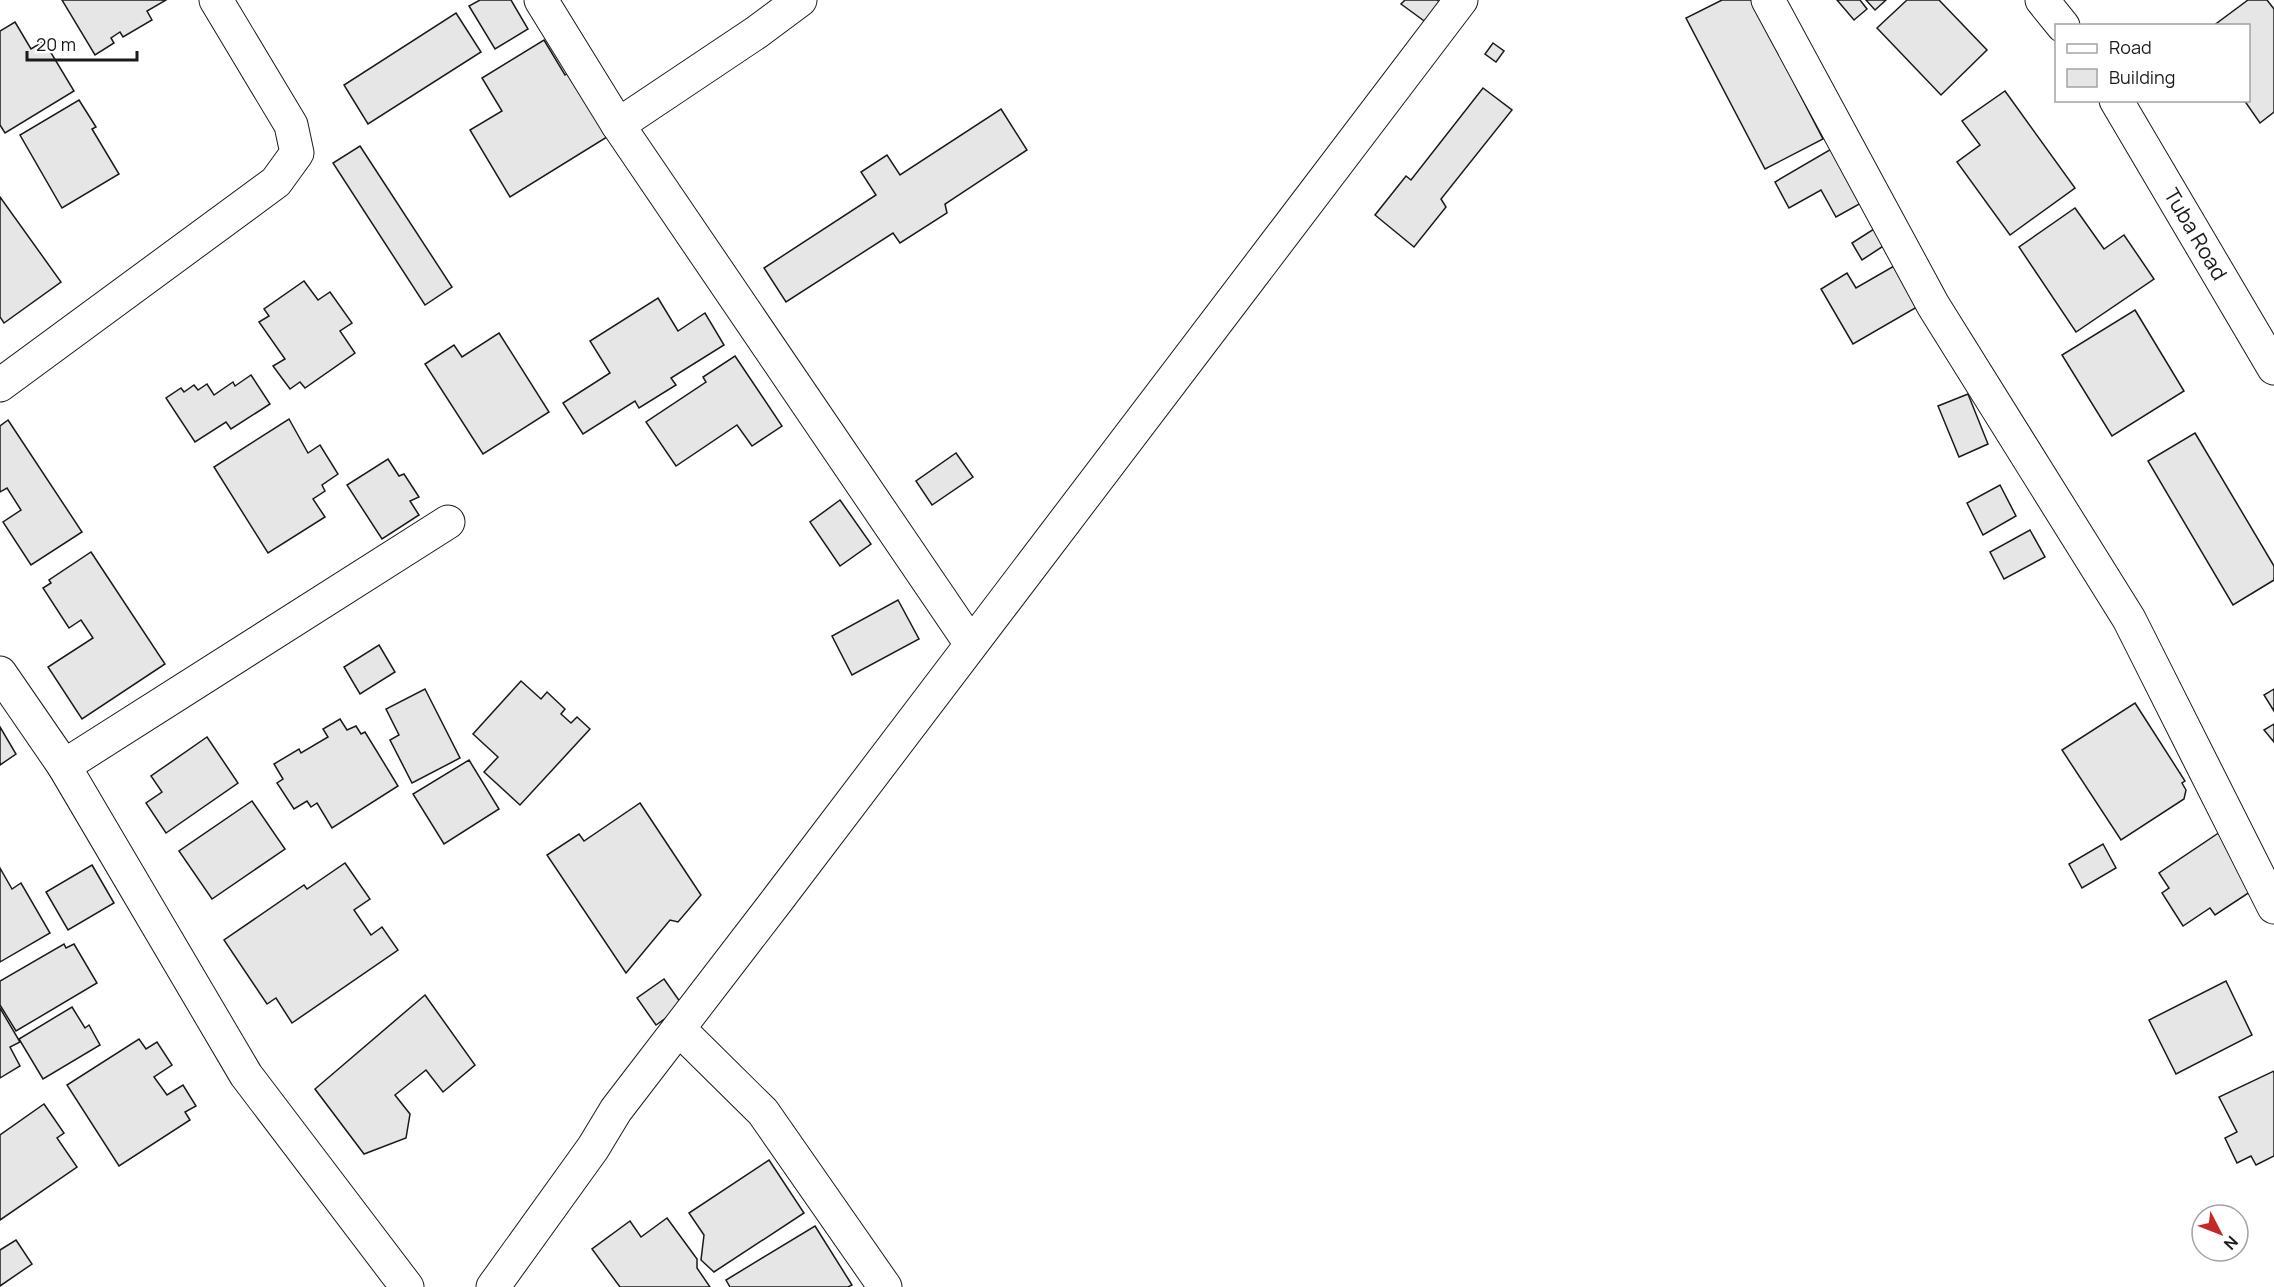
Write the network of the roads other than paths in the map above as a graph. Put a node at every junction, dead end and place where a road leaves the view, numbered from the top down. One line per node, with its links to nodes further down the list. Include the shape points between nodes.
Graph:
1 (216, 0): 11 (street, via 291,125 297,153 276,182)
2 (541, 0): 9 (street)
3 (800, 0): 9 (street)
4 (1461, 0): 13 (street)
5 (1768, 0): 16 (street, via 1933,305 2129,619)
6 (2042, 0): 7 (street)
7 (2061, 24)
8 (2117, 102): 10 (street, Tuba Road)
9 (618, 124): 13 (street)
10 (2274, 368)
11 (0, 385)
12 (448, 522): 15 (street)
13 (972, 644): 17 (street)
14 (0, 673): 15 (street)
15 (64, 766): 18 (street, via 246,1075)
16 (2274, 907)
17 (679, 1029): 19 (street, via 616,1110); 20 (street, via 764,1112)
18 (407, 1287)
19 (493, 1287)
20 (885, 1287)

